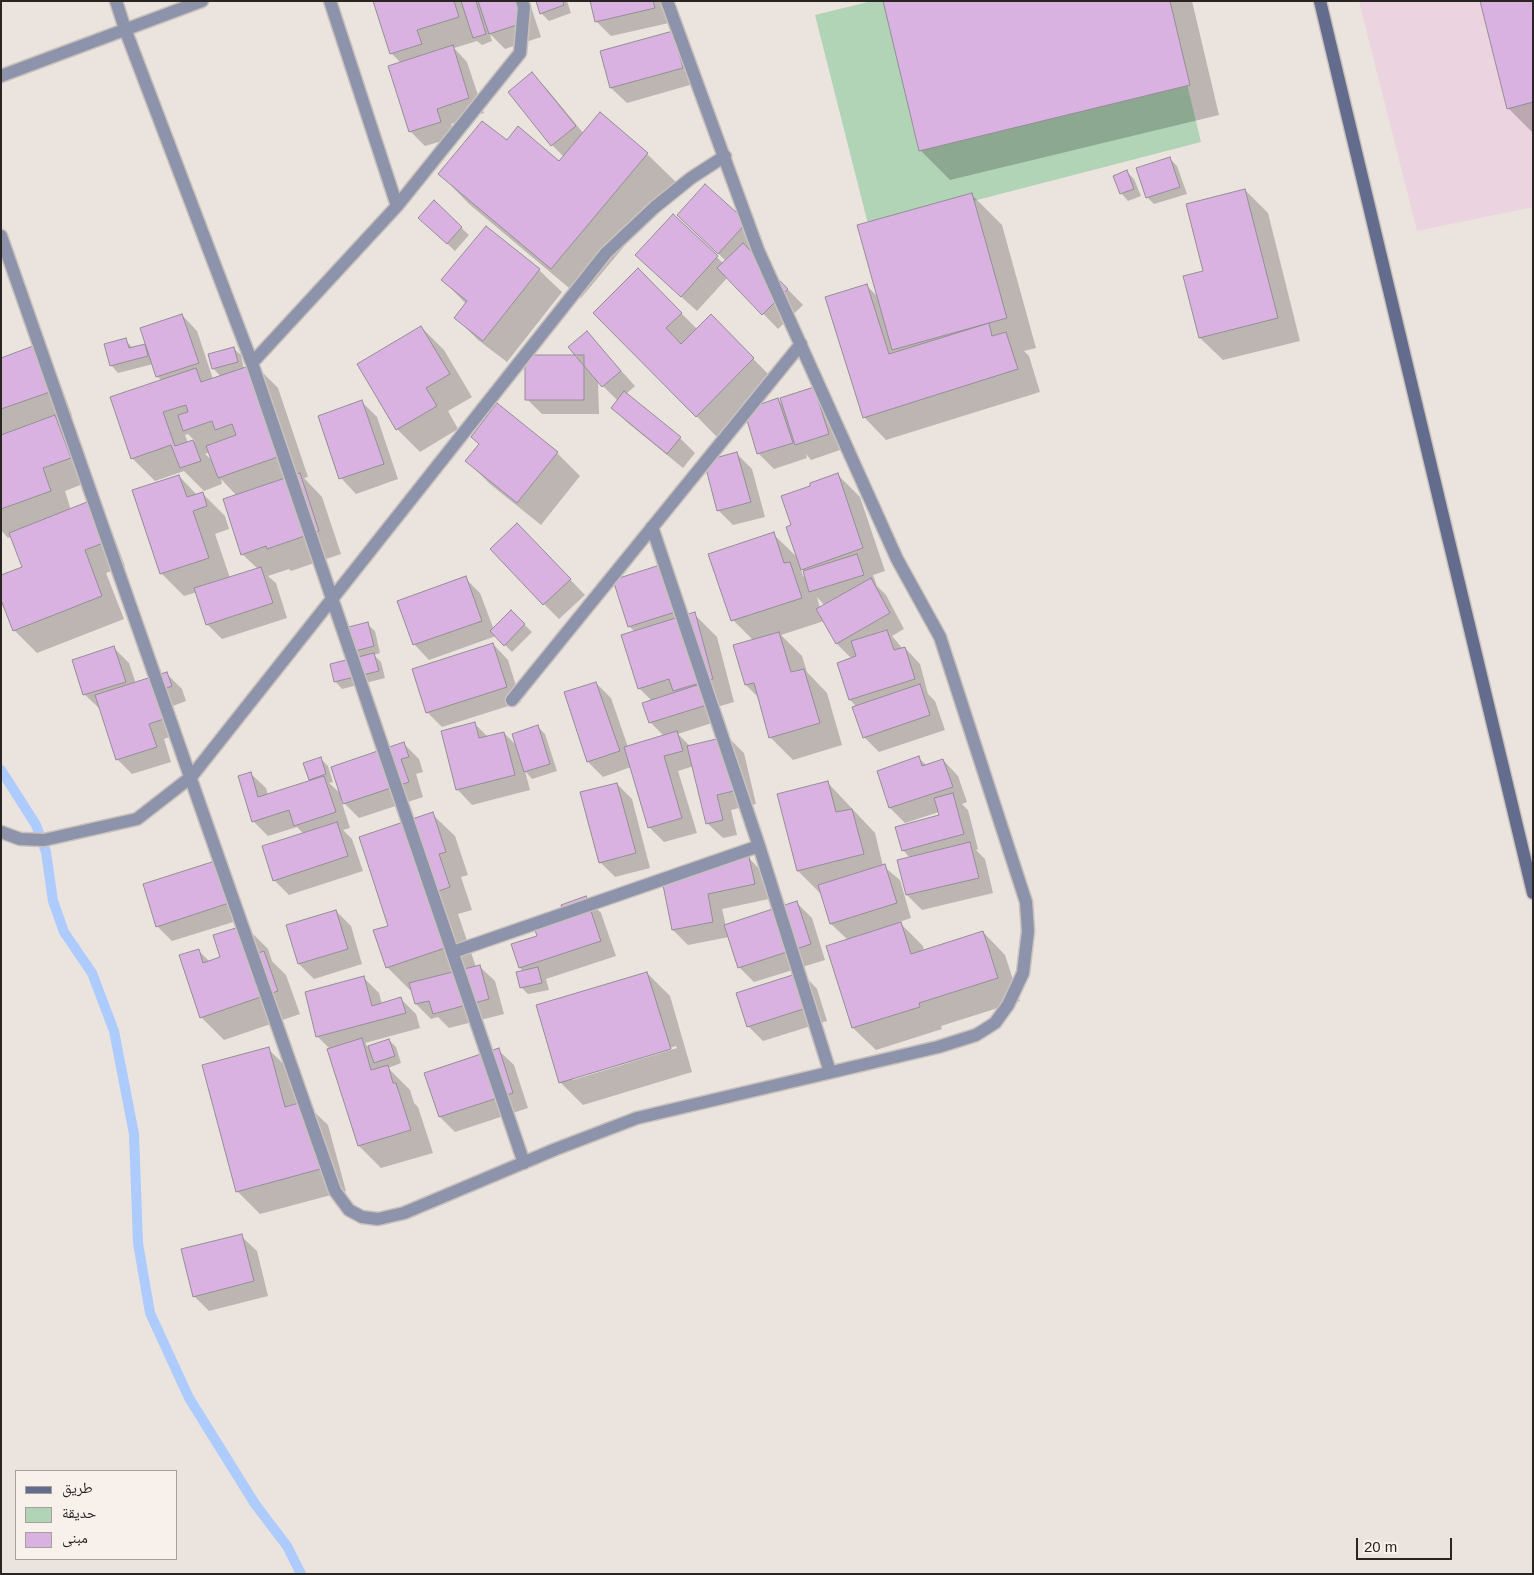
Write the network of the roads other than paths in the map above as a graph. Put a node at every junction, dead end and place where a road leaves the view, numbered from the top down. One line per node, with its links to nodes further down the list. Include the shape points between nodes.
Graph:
1 (116, 1): 7 (street)
2 (202, 1): 7 (street)
3 (330, 1): 10 (street)
4 (522, 1): 10 (street, via 520,53)
5 (667, 1): 9 (street)
6 (1320, 1): 20 (street)
7 (125, 29): 8 (street); 13 (street)
8 (1, 76)
9 (725, 156): 12 (street, via 758,250); 15 (street, via 655,207 606,253)
10 (397, 206): 13 (street)
11 (1, 236): 17 (street)
12 (801, 344): 14 (street); 22 (street, via 897,559 940,637 1026,902 1028,931 1023,973 996,1023 976,1035 938,1047)
13 (252, 363): 15 (street)
14 (652, 527): 16 (street); 19 (street)
15 (332, 598): 17 (street); 21 (street)
16 (512, 700)
17 (191, 777): 18 (street, via 137,819 44,840 20,840); 23 (street, via 335,1191 349,1210 362,1217 378,1219 404,1213)
18 (1, 832)
19 (759, 846): 21 (street); 22 (street)
20 (1533, 893)
21 (453, 952): 23 (street)
22 (830, 1072): 23 (street, via 637,1118)
23 (524, 1163)

